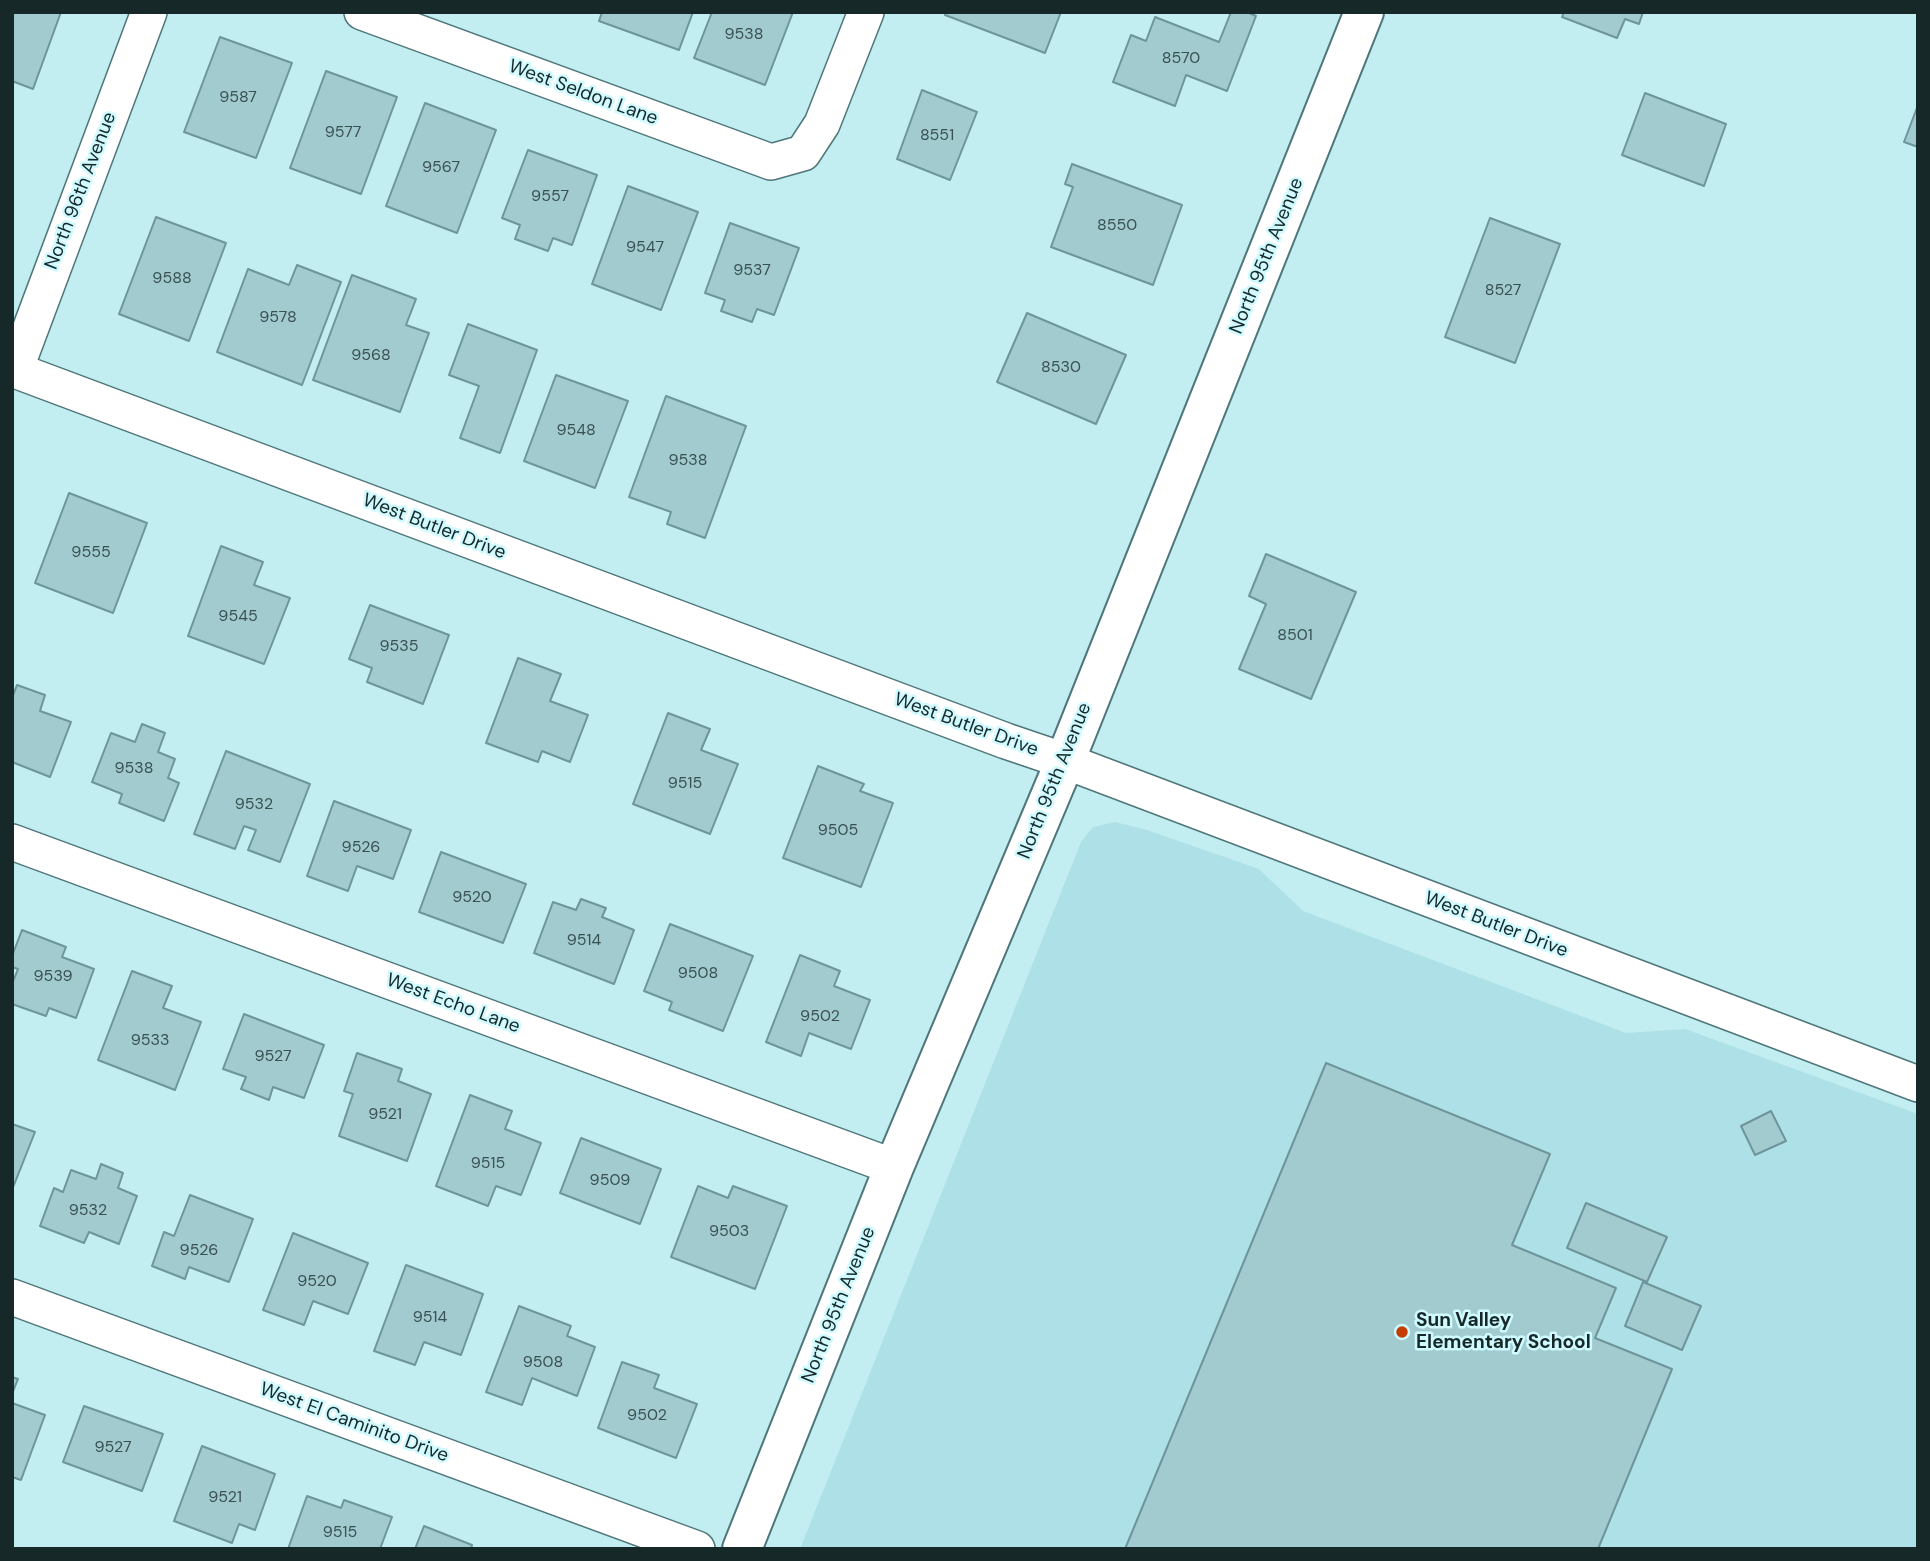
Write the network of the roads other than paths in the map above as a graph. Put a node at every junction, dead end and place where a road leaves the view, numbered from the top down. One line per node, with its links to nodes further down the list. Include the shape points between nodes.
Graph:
1 (149, 12): 5 (street, North 96th Avenue)
2 (362, 12): 3 (street, West Seldon Lane, via 771,162 803,153 821,124)
3 (866, 12)
4 (1364, 12): 6 (street, North 95th Avenue)
5 (14, 370): 6 (street, West Butler Drive)
6 (1065, 761): 8 (street, West Butler Drive); 9 (street, North 95th Avenue)
7 (12, 842): 9 (street, West Echo Lane)
8 (1918, 1084)
9 (894, 1167): 12 (street, North 95th Avenue)
10 (12, 1297): 11 (street, West El Caminito Drive)
11 (697, 1549)
12 (742, 1549)

